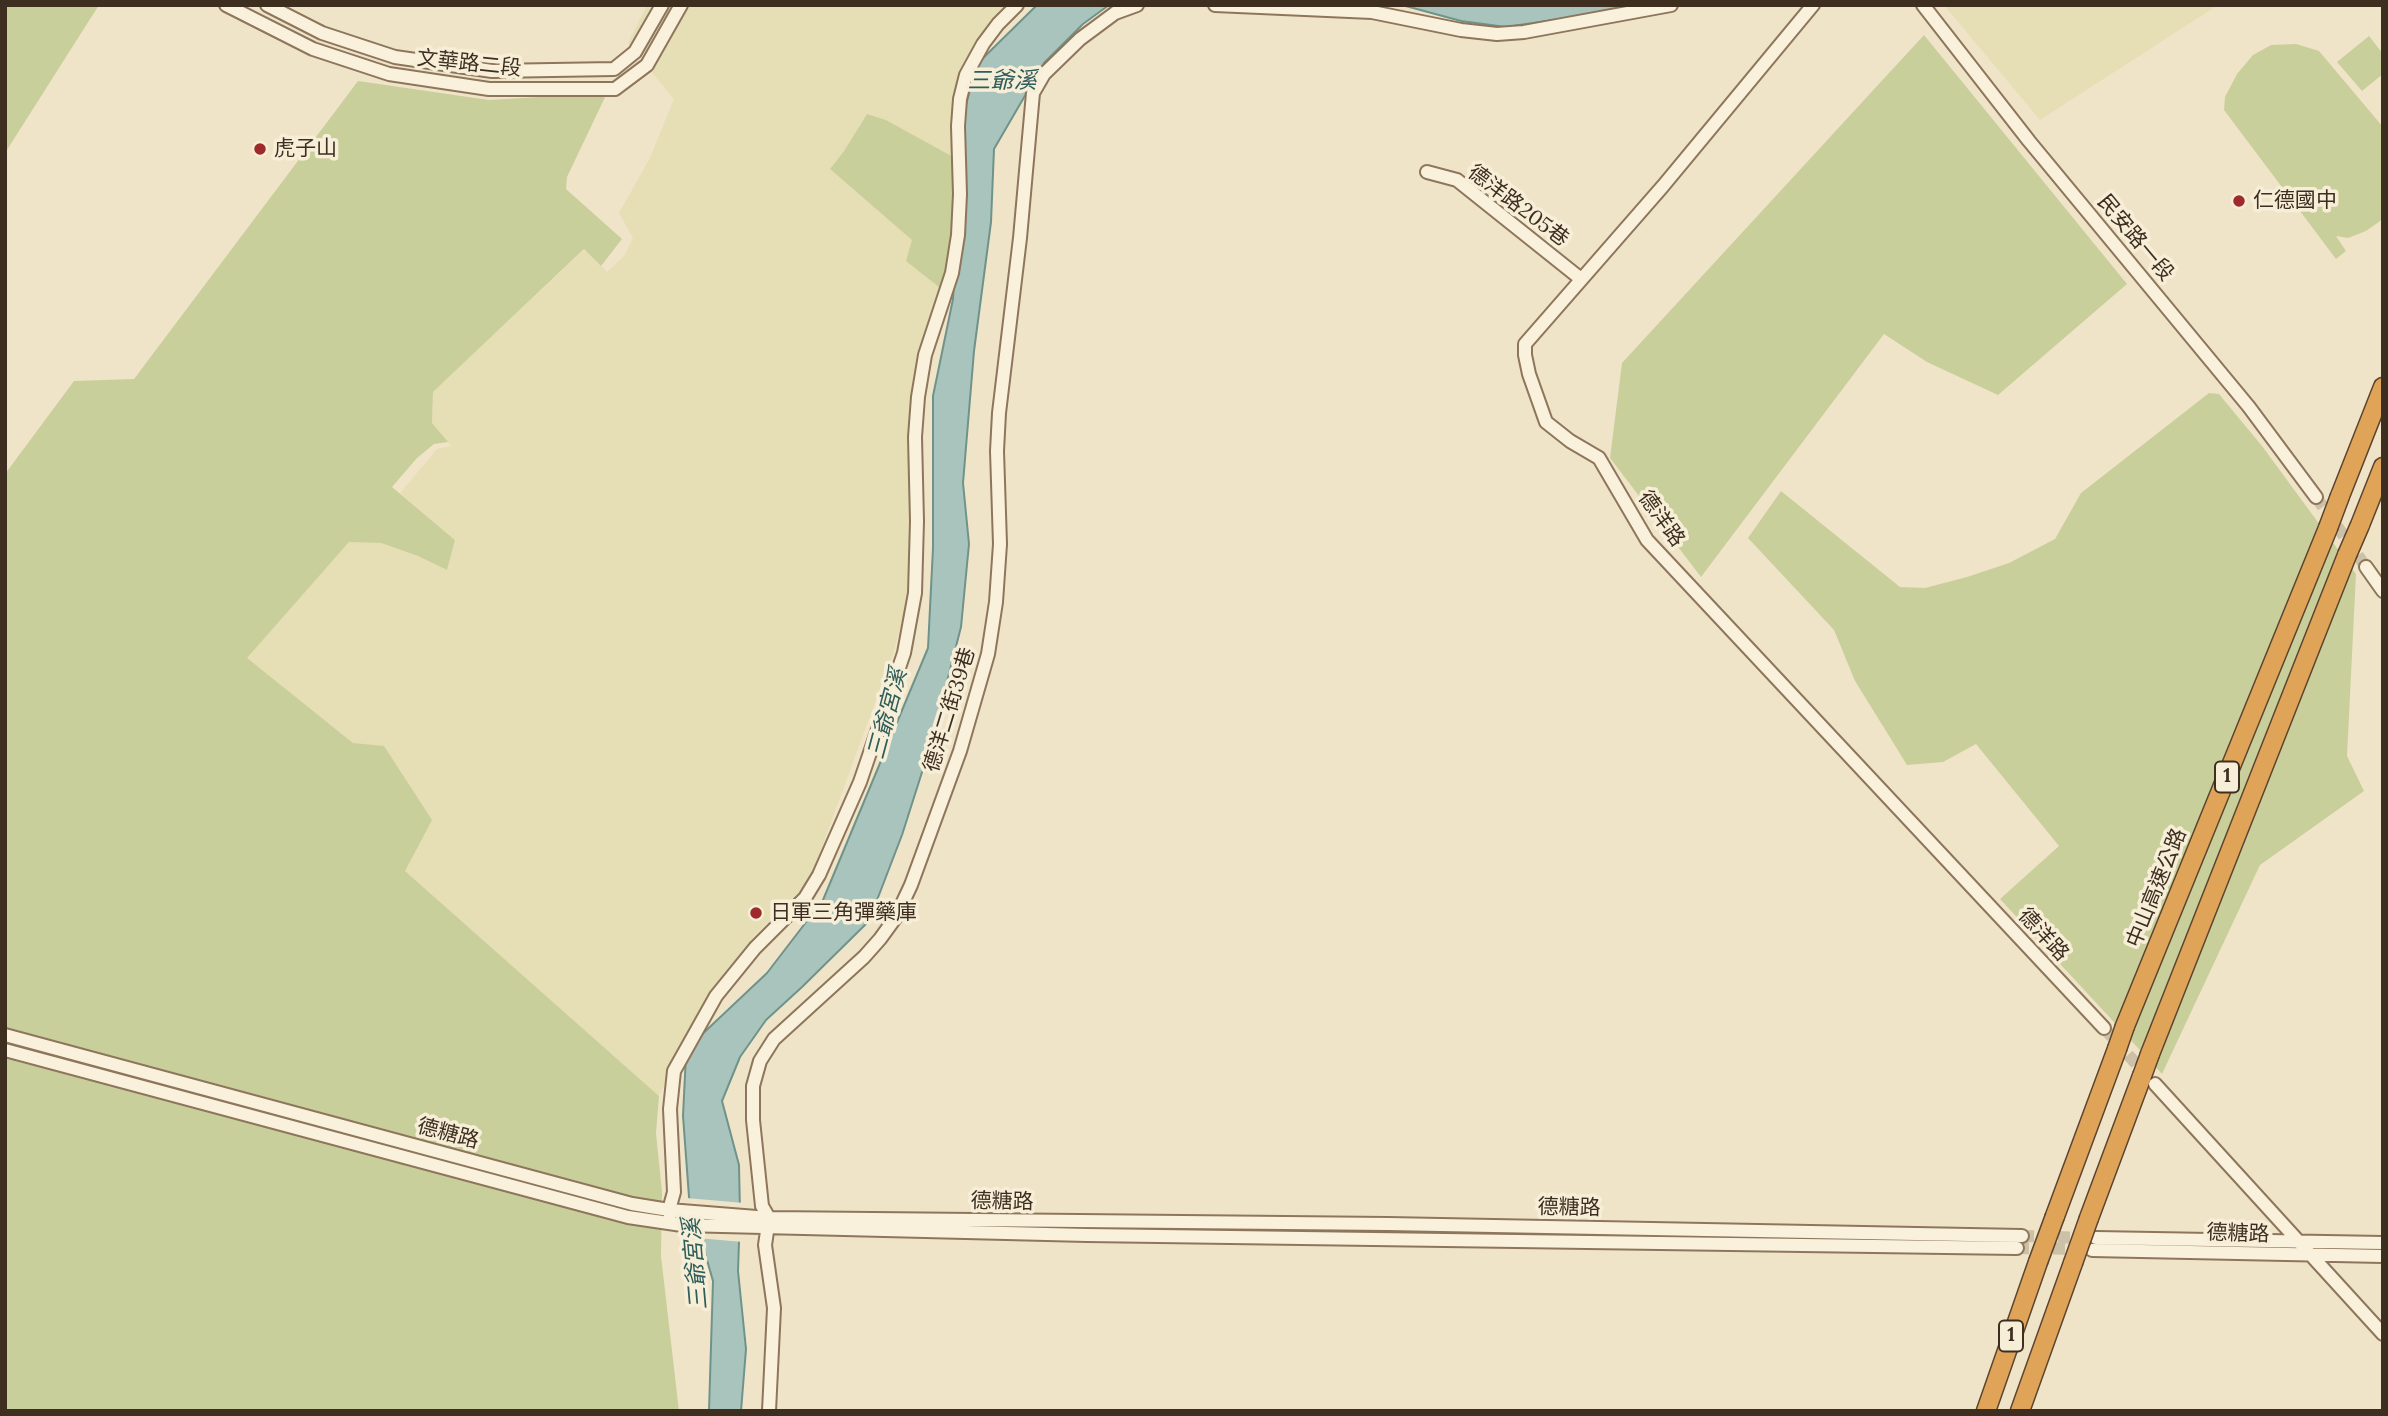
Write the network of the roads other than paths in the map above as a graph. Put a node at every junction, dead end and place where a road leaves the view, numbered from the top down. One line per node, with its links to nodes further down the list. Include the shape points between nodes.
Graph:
1 (226, 5): 4 (street, 文華路二段, via 313,49 389,74 489,89 615,89 647,65)
2 (267, 5): 3 (street, 文華路二段, via 322,33 395,57 492,71 614,69 635,52)
3 (662, 5)
4 (681, 5)
5 (1017, 5): 22 (street, via 984,44 966,75 960,99 960,194 954,261 926,352 918,397 915,593 904,653 860,782 816,882 716,996 674,1071 670,1109)
6 (1137, 5): 23 (street, 德洋二街39巷, via 1115,13 1080,38 1044,74 1033,93 999,413 1000,544 988,654 960,751 896,916 864,957 774,1038 760,1061 753,1086)
7 (1215, 5): 8 (street, via 1372,12 1497,34)
8 (1671, 5)
9 (1813, 5): 12 (street, 德洋路)
10 (1923, 5): 15 (street, 民安路一段, via 2249,407)
11 (1427, 172): 12 (street, 德洋路205巷, via 1457,180)
12 (1581, 279): 18 (street, 德洋路, via 1525,344 1529,374 1546,422 1599,458 1647,540)
13 (2383, 387): 32 (highway, 中山高速公路 / 1, bridge, via 2117,1049)
14 (2383, 467): 21 (highway, 1, bridge, via 2150,1054)
15 (2316, 497)
16 (2365, 567): 17 (street)
17 (2383, 591)
18 (2104, 1028)
19 (5, 1035): 22 (street, 德糖路, via 632,1204)
20 (5, 1050): 24 (street, 德糖路, via 628,1217)
21 (2149, 1080): 26 (street); 33 (highway, 1, bridge, via 2090,1217)
22 (674, 1210): 23 (street, 德糖路); 24 (street)
23 (764, 1223): 24 (street, 德糖路); 25 (street, 德糖路, via 1388,1224); 31 (street, 德洋二街39巷, via 774,1308)
24 (677, 1224)
25 (2019, 1242)
26 (2301, 1243): 27 (street, 德糖路); 28 (street); 28 (street, 德糖路, via 2094,1244)
27 (2383, 1243)
28 (2310, 1256): 29 (street, 德糖路); 30 (street)
29 (2383, 1256)
30 (2383, 1334)
31 (769, 1411)
32 (1986, 1411)
33 (2020, 1411)

